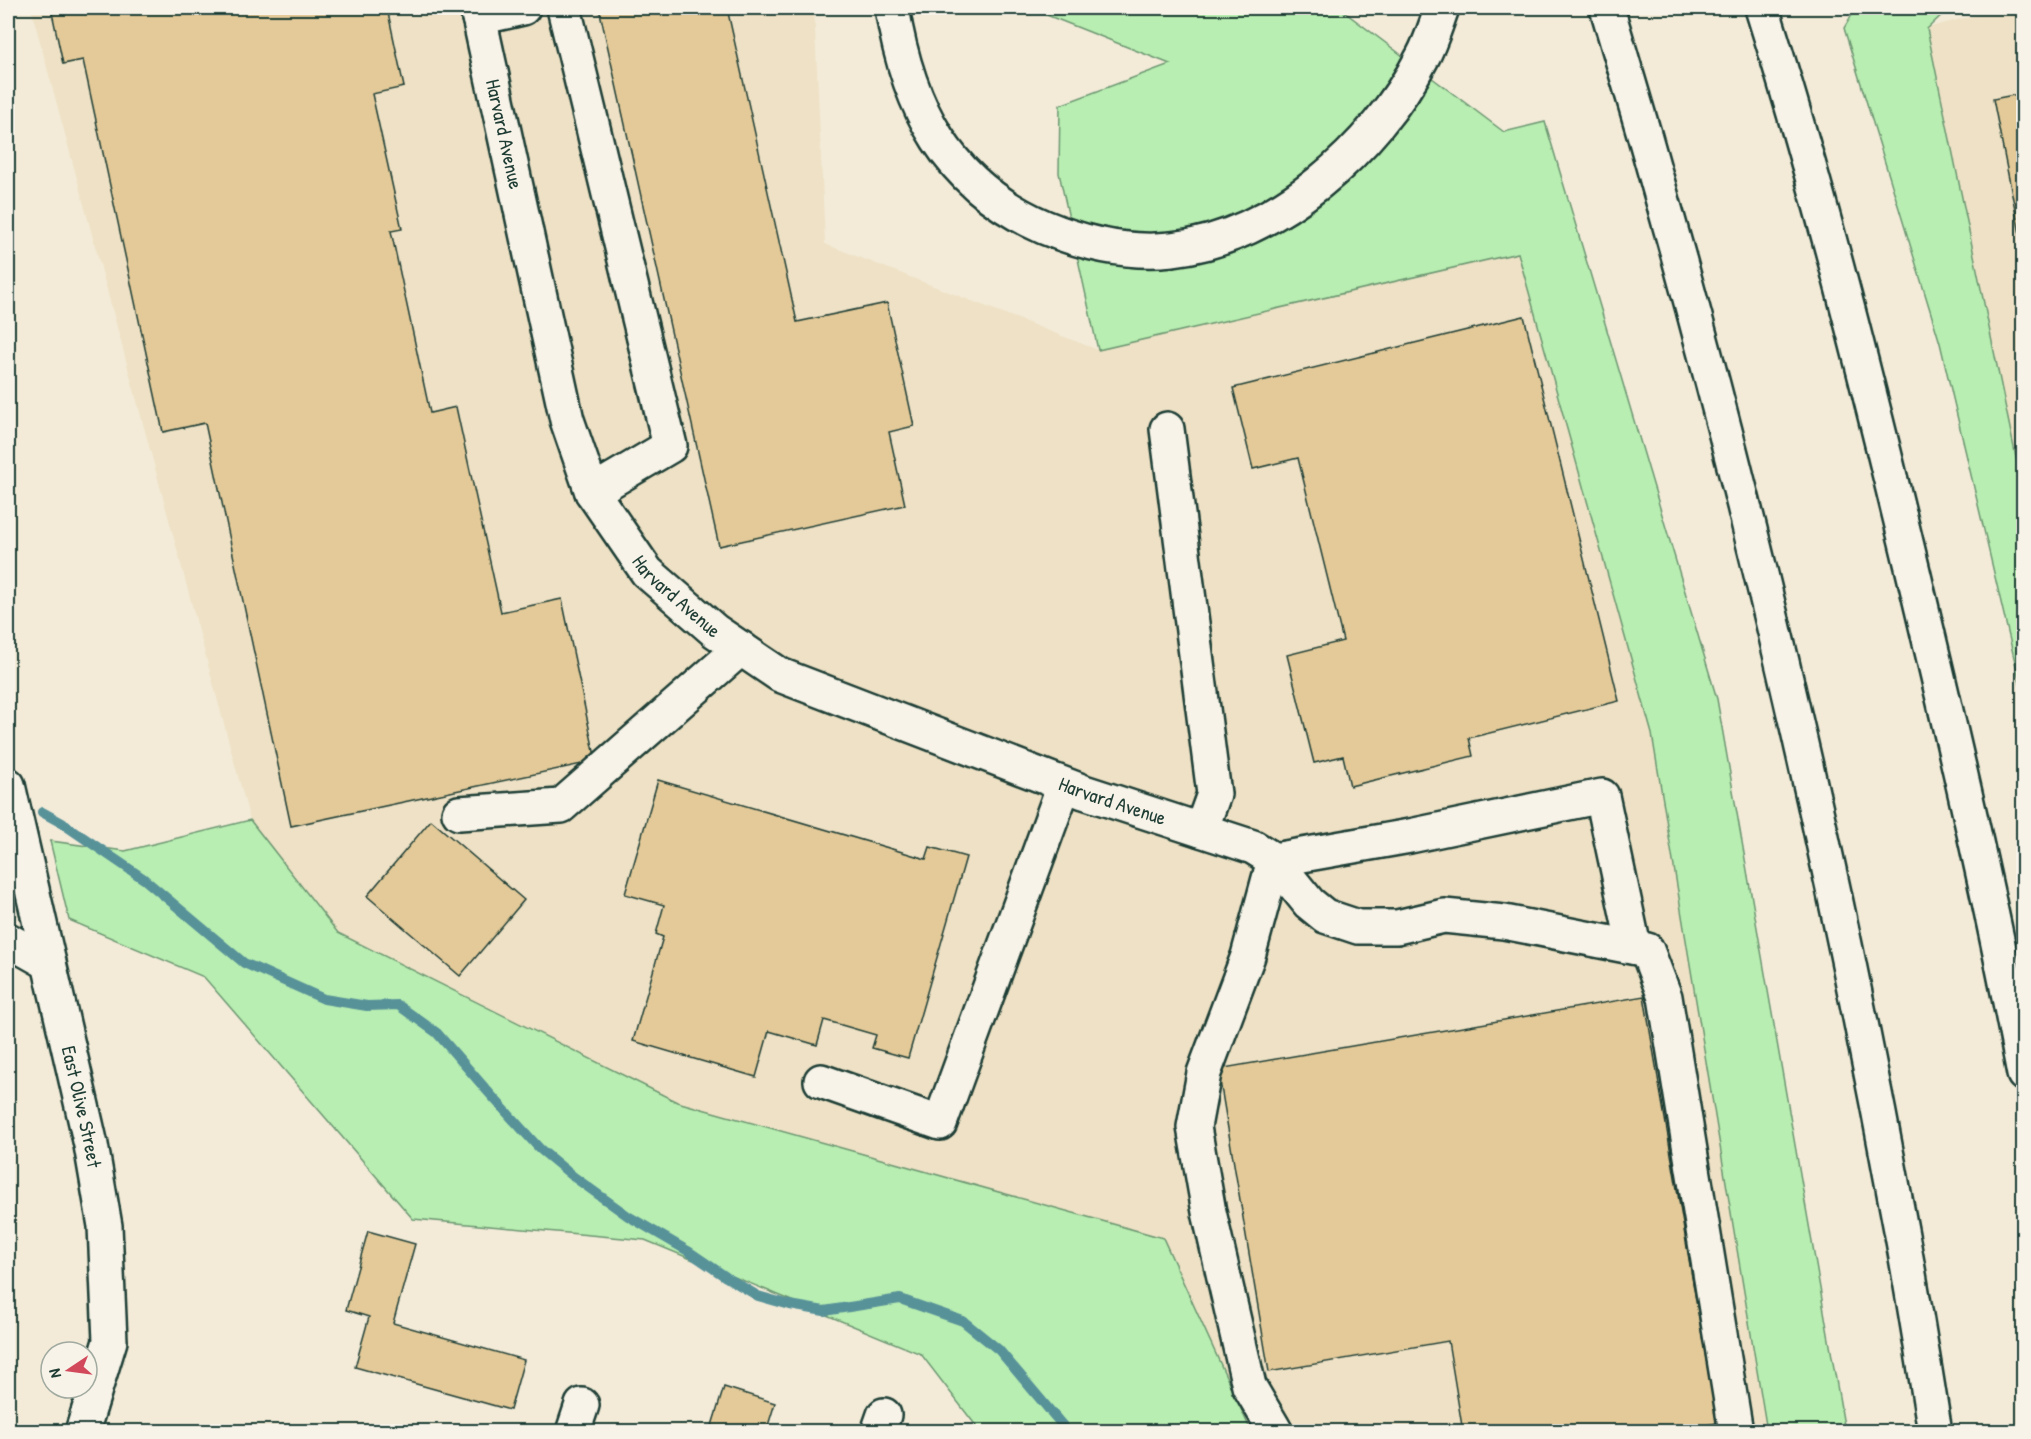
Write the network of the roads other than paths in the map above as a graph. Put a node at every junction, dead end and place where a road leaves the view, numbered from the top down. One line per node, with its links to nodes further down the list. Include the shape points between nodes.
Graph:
1 (523, 8): 7 (main road)
2 (564, 8): 9 (main road, via 670,446)
3 (892, 8): 4 (main road, via 910,86 924,118 940,144 974,182 1017,214 1062,234 1116,249 1143,250 1201,244 1228,235 1279,211 1322,181 1401,93 1423,57)
4 (1442, 8)
5 (1607, 8): 24 (main road, via 1714,391 1798,732 1899,1216)
6 (1762, 8): 19 (main road, via 1879,429 1970,814)
7 (478, 13): 9 (main road, Harvard Avenue, via 567,420)
8 (1167, 429): 14 (main road, via 1214,794)
9 (592, 492): 10 (main road, Harvard Avenue, via 647,572 715,631)
10 (741, 648): 12 (main road, Harvard Avenue, via 780,675); 13 (main road, via 561,806)
11 (8, 785): 18 (main road, East Olive Street)
12 (1065, 785): 14 (main road, Harvard Avenue); 20 (main road, via 940,1123)
13 (459, 813)
14 (1201, 830): 15 (main road, Harvard Avenue)
15 (1264, 853): 17 (main road, via 1317,909 1358,927 1397,927 1444,916 1504,922); 17 (main road, via 1410,836 1602,796); 22 (main road, via 1248,956 1204,1073 1194,1126 1209,1212 1249,1386)
16 (8, 940): 18 (main road)
17 (1634, 947): 23 (main road, via 1647,950 1665,997)
18 (49, 963): 21 (main road, East Olive Street, via 91,1145 105,1226 110,1341)
19 (2024, 1074)
20 (821, 1081)
21 (82, 1431)
22 (1276, 1431)
23 (1736, 1431)
24 (1935, 1431)

